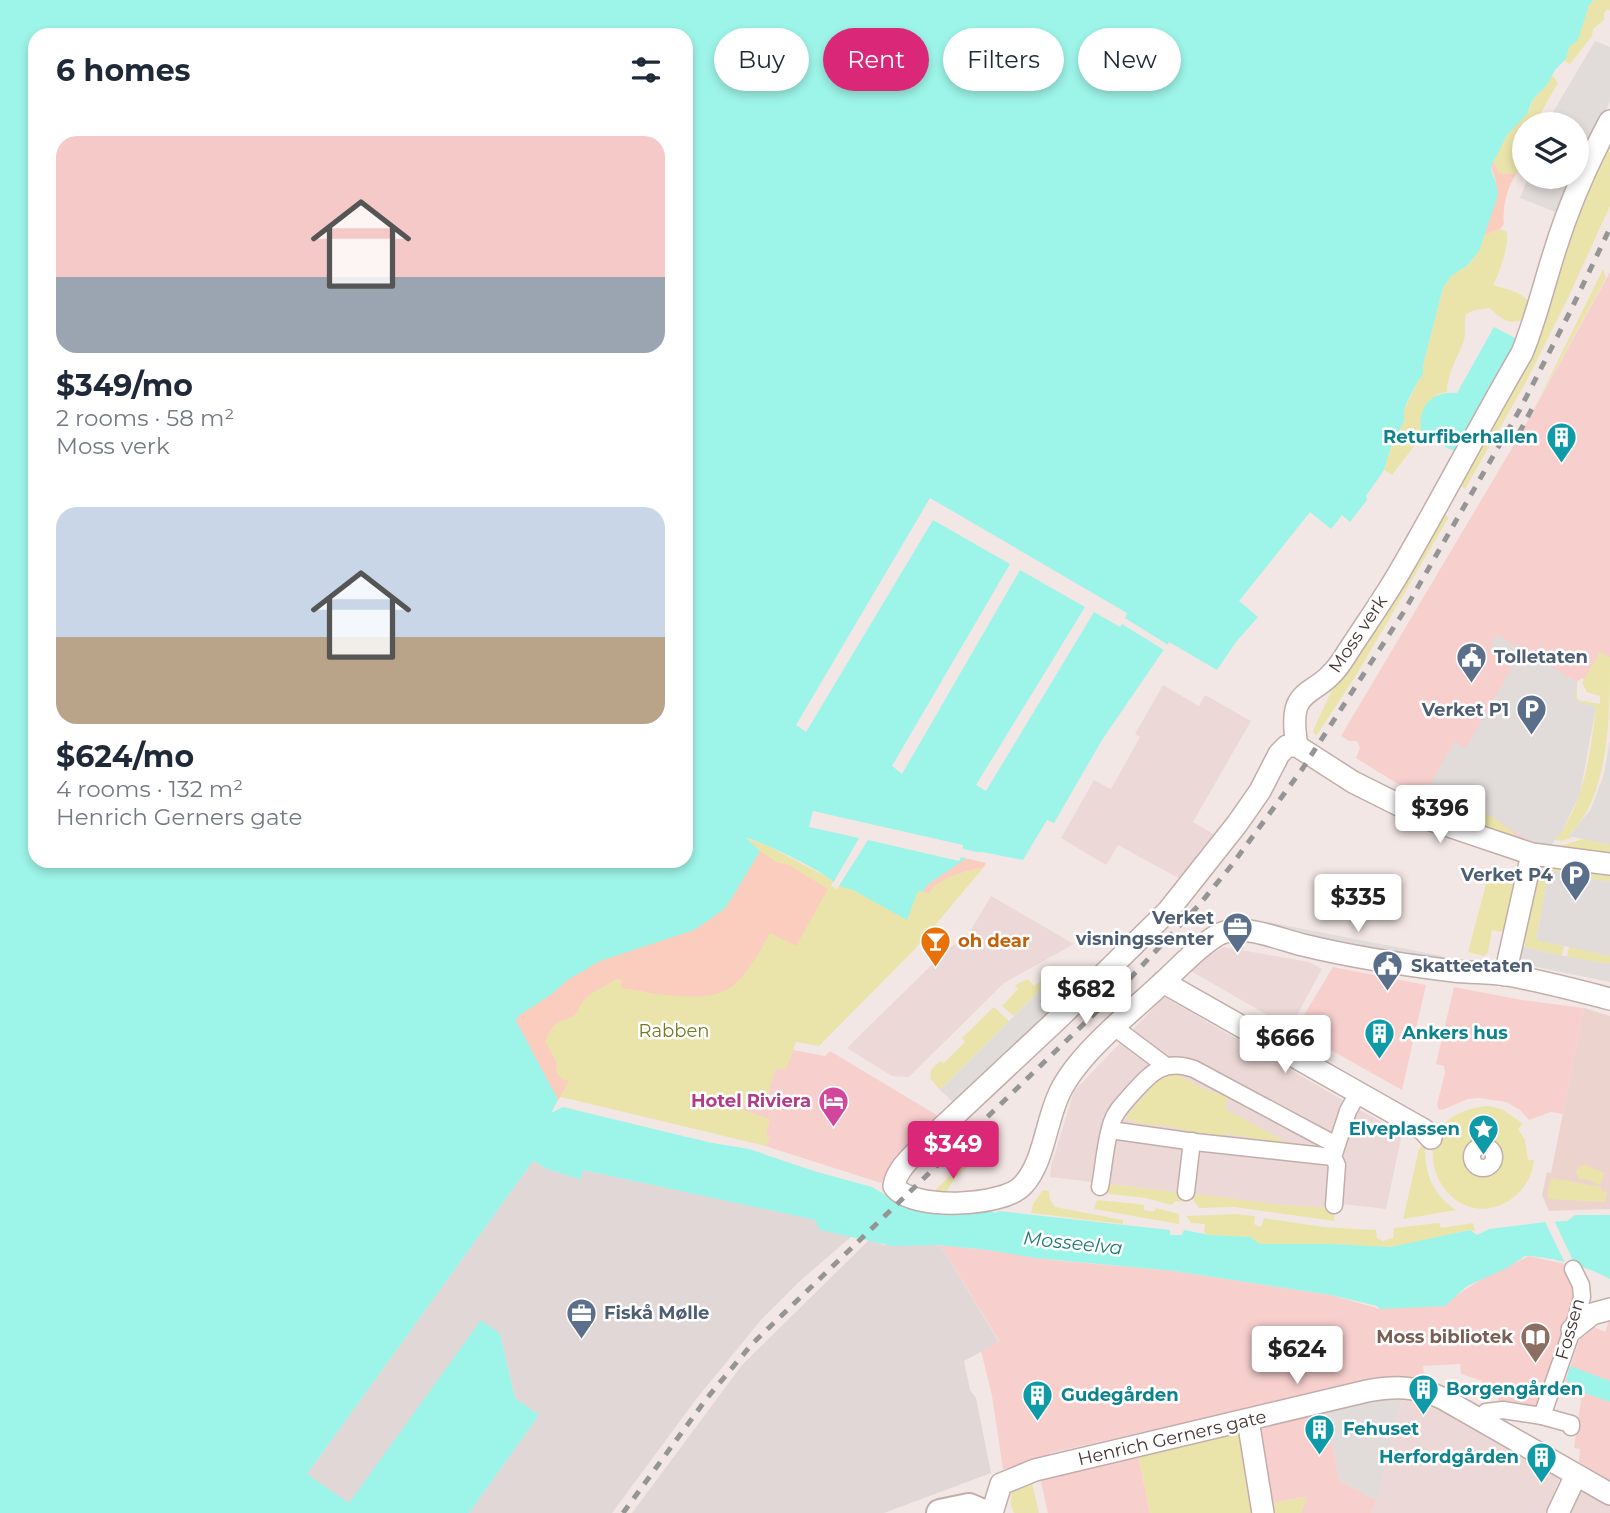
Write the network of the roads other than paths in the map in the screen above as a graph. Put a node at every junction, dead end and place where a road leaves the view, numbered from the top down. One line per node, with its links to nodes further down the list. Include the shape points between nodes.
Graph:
1 (1610, 121): 2 (street, Moss verk, via 1564,224 1522,353 1395,580 1338,667 1303,695 1294,710)
2 (1297, 746): 3 (street, via 1353,782 1425,818); 8 (street, via 1287,746 1279,754 1260,792 1168,911 919,1149 894,1186 902,1194 939,1202 1002,1198 1024,1185 1065,1083)
3 (1532, 853): 4 (street); 5 (street)
4 (1610, 864)
5 (1505, 975): 6 (street, via 1322,950 1230,930 1187,958); 7 (street)
6 (1163, 982): 8 (street); 10 (street)
7 (1610, 999)
8 (1114, 1027): 9 (street)
9 (1166, 1066): 11 (street, via 1149,1074 1119,1109); 14 (street, via 1194,1069)
10 (1358, 1093): 12 (street); 14 (street)
11 (1110, 1130): 13 (street); 15 (street)
12 (1431, 1138)
13 (1192, 1141): 14 (street); 16 (street)
14 (1334, 1151): 17 (street)
15 (1100, 1186)
16 (1186, 1192)
17 (1334, 1205)
18 (1573, 1269): 20 (street, Fossen, via 1582,1297)
19 (1610, 1309): 20 (street, via 1592,1314)
20 (1572, 1330): 22 (street, Fossen)
21 (1486, 1412): 22 (street)
22 (1542, 1416): 24 (street)
23 (1248, 1420): 25 (street, Henrich Gerners gate, via 1367,1391 1418,1388 1482,1419); 27 (street, Henrich Gerners gate, via 1035,1471 1001,1484); 29 (street)
24 (1571, 1427)
25 (1576, 1475): 26 (street, Henrich Gerners gate); 30 (street)
26 (1610, 1494)
27 (981, 1511): 28 (street)
28 (940, 1513)
29 (1263, 1513)
30 (1558, 1513)

